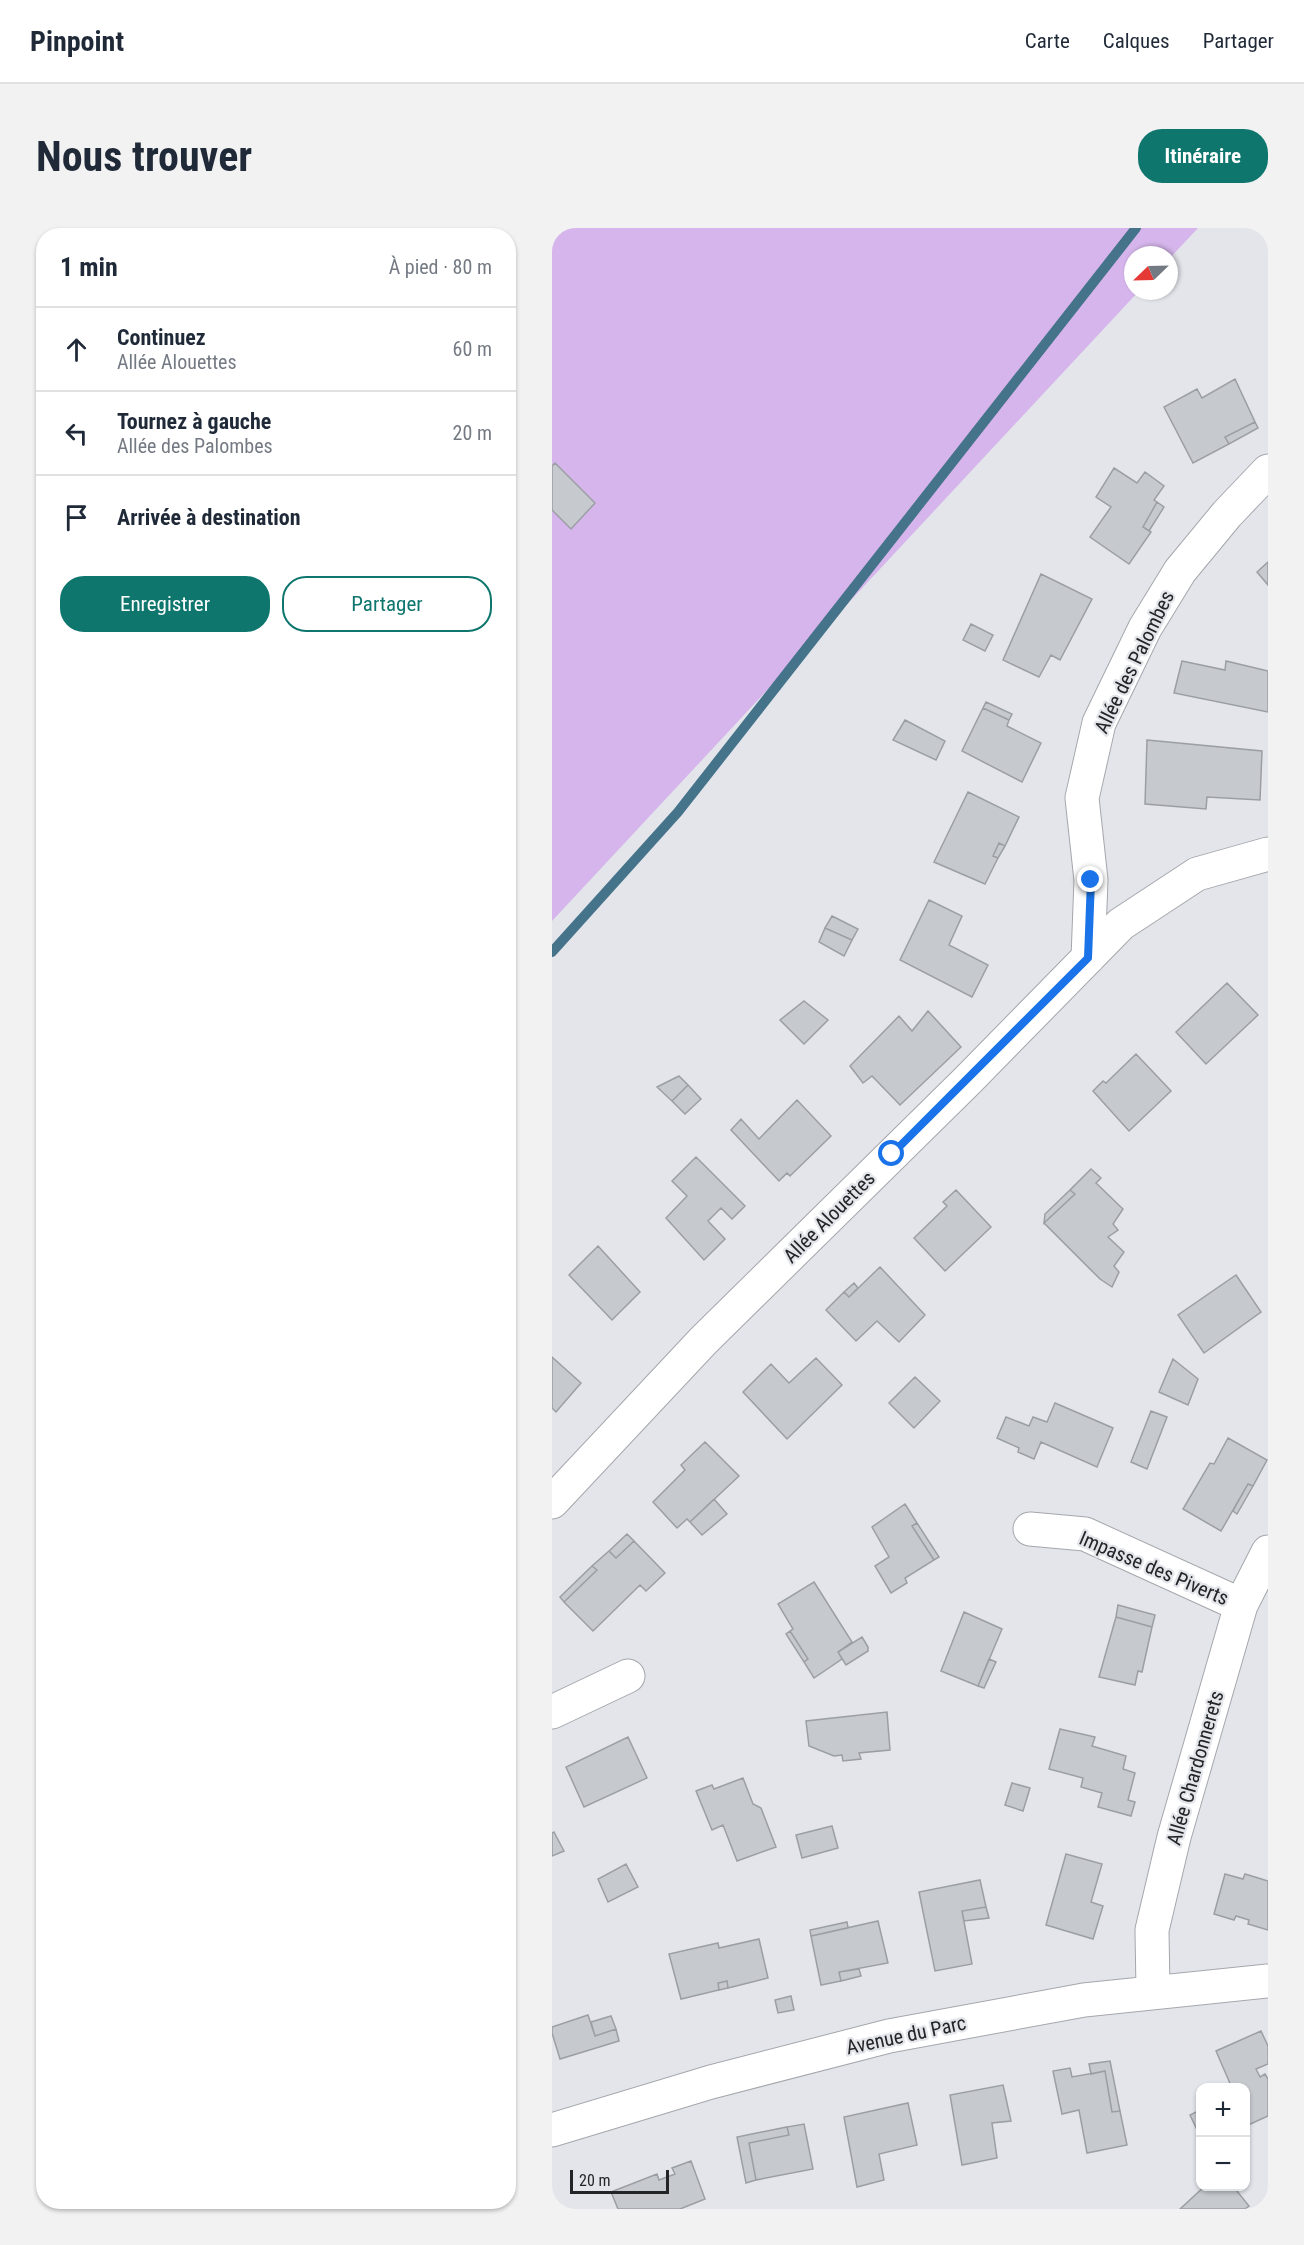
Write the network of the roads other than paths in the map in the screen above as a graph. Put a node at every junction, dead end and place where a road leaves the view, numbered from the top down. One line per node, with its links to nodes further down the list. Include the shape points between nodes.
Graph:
1 (1268, 471): 3 (street, Allée des Palombes, via 1180,571 1145,628 1099,723 1082,798 1091,880)
2 (1268, 854): 3 (street, Allée Alouettes, via 1197,874 1121,924)
3 (1088, 958): 4 (street, Allée Alouettes, via 703,1341)
4 (552, 1502)
5 (1030, 1529): 7 (street, Impasse des Piverts, via 1085,1534)
6 (1268, 1552): 7 (street, Allée Chardonnerets)
7 (1241, 1605): 11 (street, Allée Chardonnerets, via 1174,1837 1152,1930)
8 (628, 1676): 9 (street)
9 (552, 1712)
10 (1268, 1981): 11 (street, Avenue du Parc)
11 (1154, 1991): 12 (street, Avenue du Parc, via 889,2036 711,2082)
12 (552, 2130)

